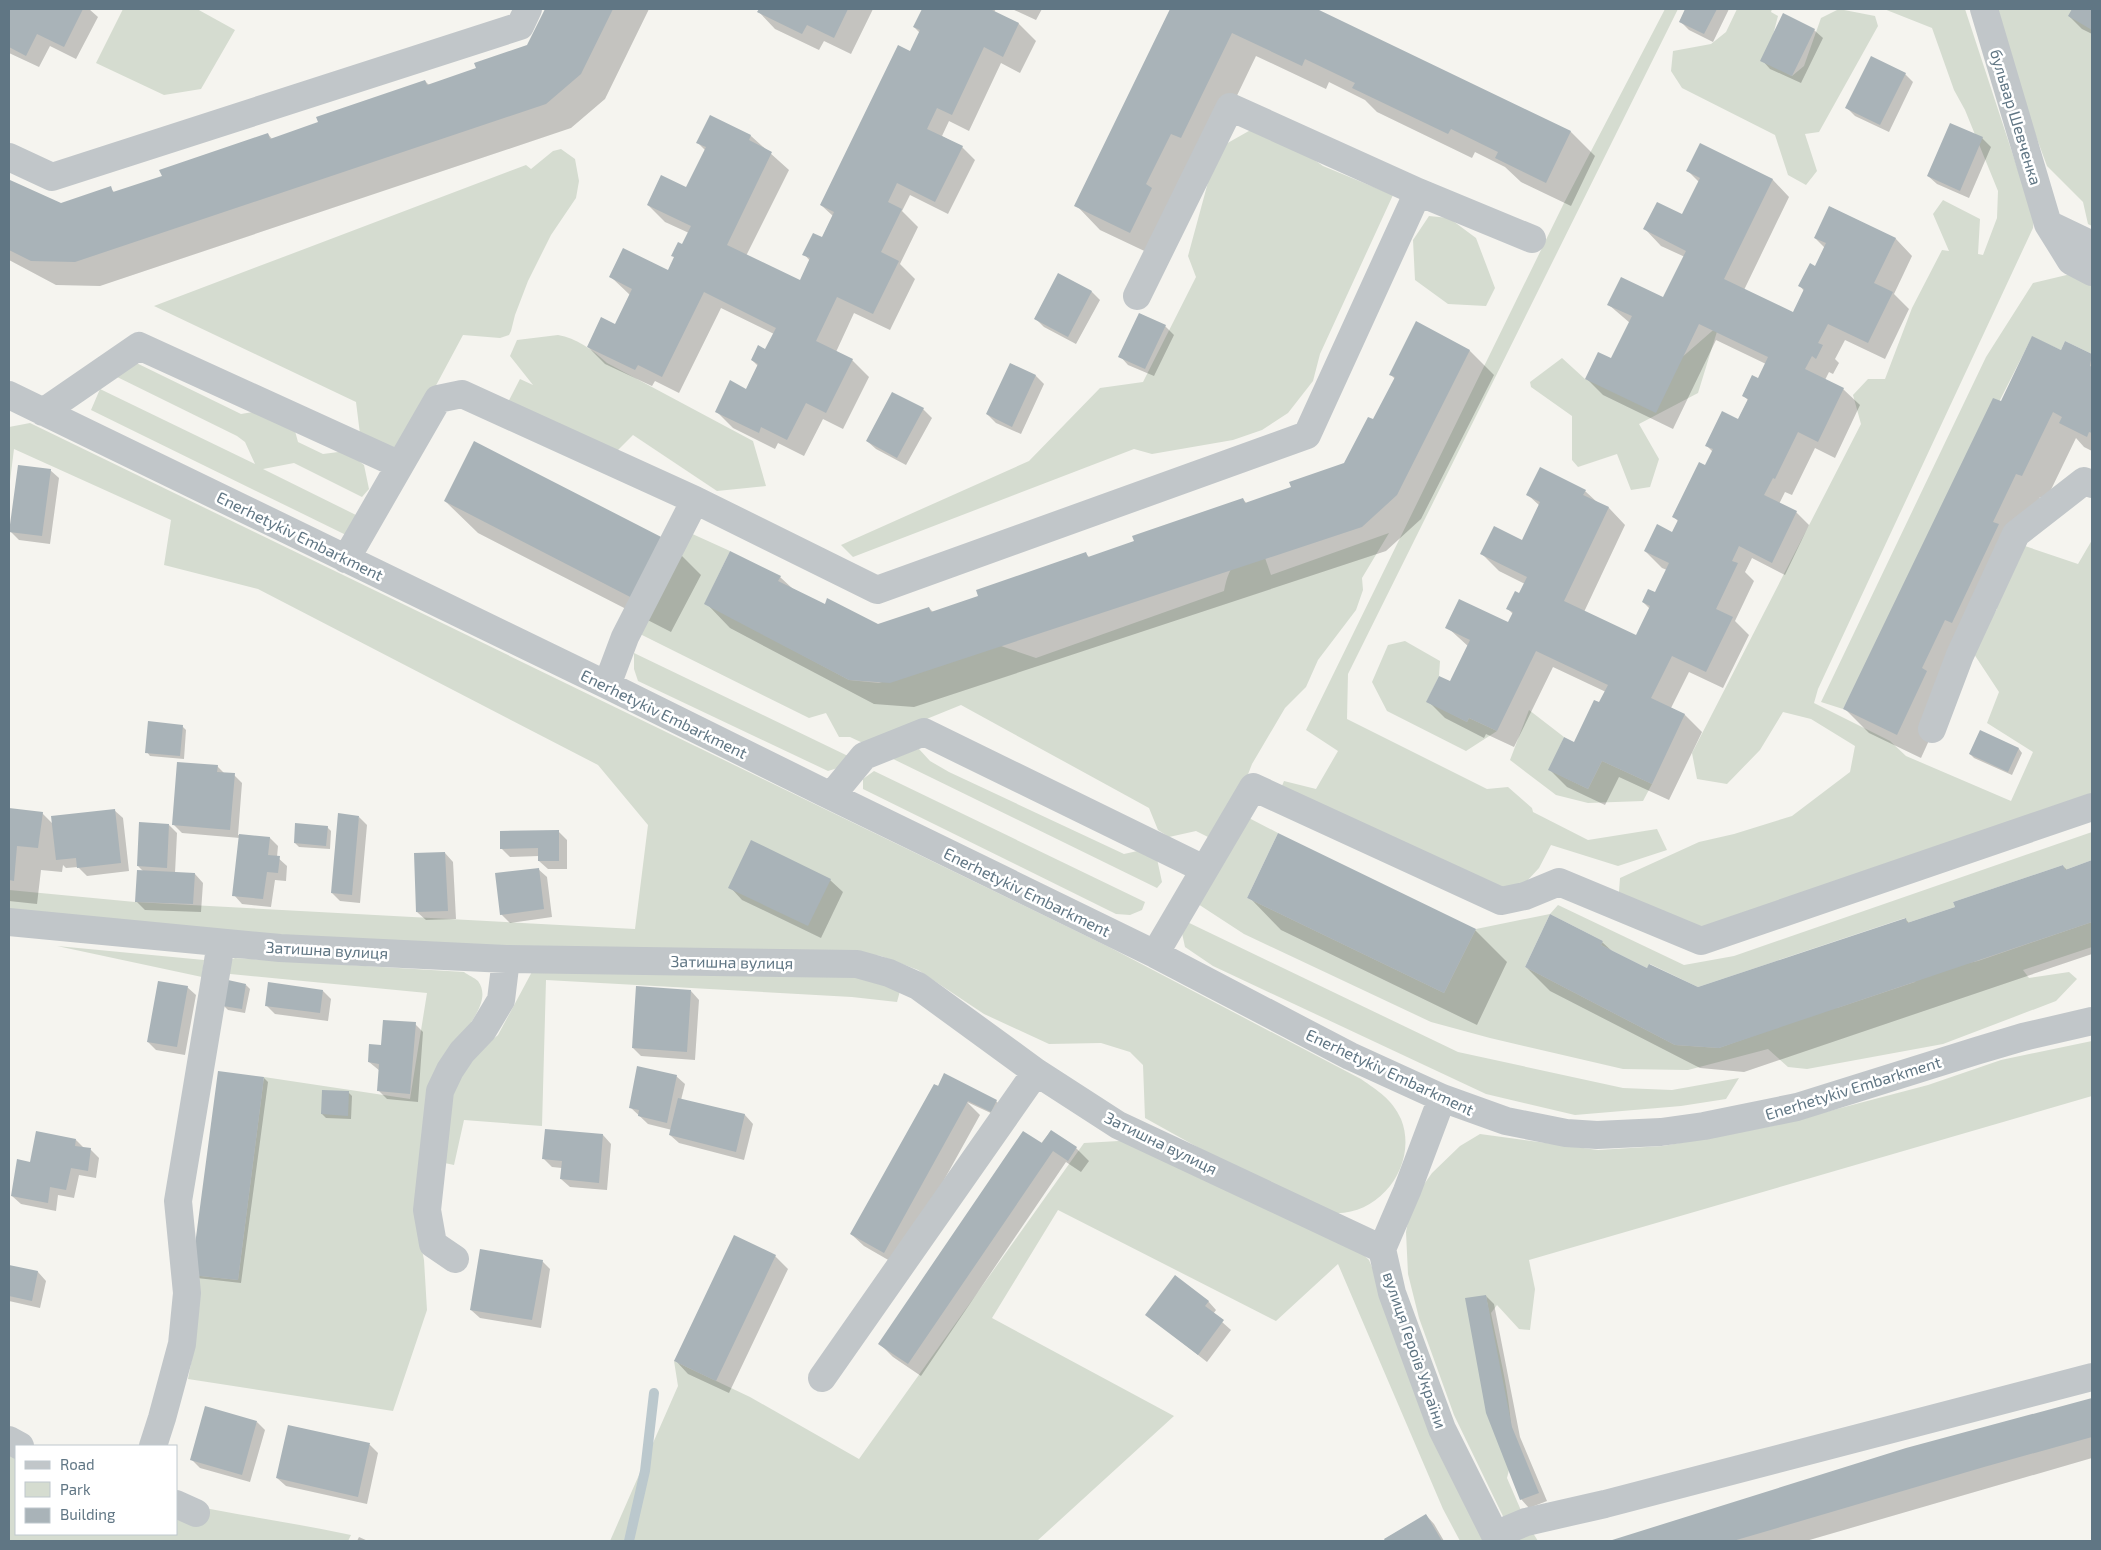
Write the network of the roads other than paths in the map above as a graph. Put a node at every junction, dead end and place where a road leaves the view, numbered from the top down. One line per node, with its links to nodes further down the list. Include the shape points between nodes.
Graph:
1 (528, 9): 3 (street, via 520,26 52,177)
2 (1984, 9): 5 (street, бульвар Шевченка)
3 (9, 157)
4 (1418, 192): 6 (street); 9 (street, via 1230,107); 14 (street, via 1307,435 877,590)
5 (2048, 224): 7 (street); 8 (street, бульвар Шевченка, via 2071,261)
6 (1532, 239)
7 (2092, 245)
8 (2092, 272)
9 (1137, 296)
10 (9, 395): 11 (street, Enerhetykiv Embarkment)
11 (43, 412): 12 (street, via 139,346); 15 (street, Enerhetykiv Embarkment)
12 (400, 465): 14 (street, via 438,399 462,394); 15 (street)
13 (2092, 484): 17 (street, via 2084,481 2016,534 1960,655)
14 (695, 500): 16 (street, via 625,637)
15 (346, 559): 16 (street, Enerhetykiv Embarkment)
16 (607, 685): 18 (street, Enerhetykiv Embarkment)
17 (1932, 729)
18 (831, 796): 20 (street, via 864,756 924,732); 23 (street, Enerhetykiv Embarkment)
19 (2092, 807): 20 (street, via 1701,941 1559,882 1525,896 1500,901 1253,787)
20 (1204, 869): 23 (street)
21 (9, 922): 22 (street, Затишна вулиця)
22 (222, 943): 24 (street, Затишна вулиця); 32 (street, via 178,1201 187,1293 182,1344)
23 (1154, 954): 27 (street, Enerhetykiv Embarkment, via 1350,1056)
24 (506, 959): 26 (street, Затишна вулиця, via 857,964 918,986); 29 (street, via 501,1000 483,1030 462,1052 440,1091 427,1210 433,1244)
25 (2092, 1021): 27 (street, Enerhetykiv Embarkment, via 1985,1048 1797,1107 1661,1132 1597,1135 1542,1129 1506,1121)
26 (1036, 1072): 28 (street, Затишна вулиця, via 1118,1125); 31 (street)
27 (1442, 1098): 28 (street)
28 (1382, 1249): 33 (street, вулиця Героїв України, via 1392,1293 1442,1428)
29 (455, 1259)
30 (2092, 1377): 33 (street, via 1526,1522)
31 (822, 1378)
32 (153, 1445)
33 (1497, 1538)

